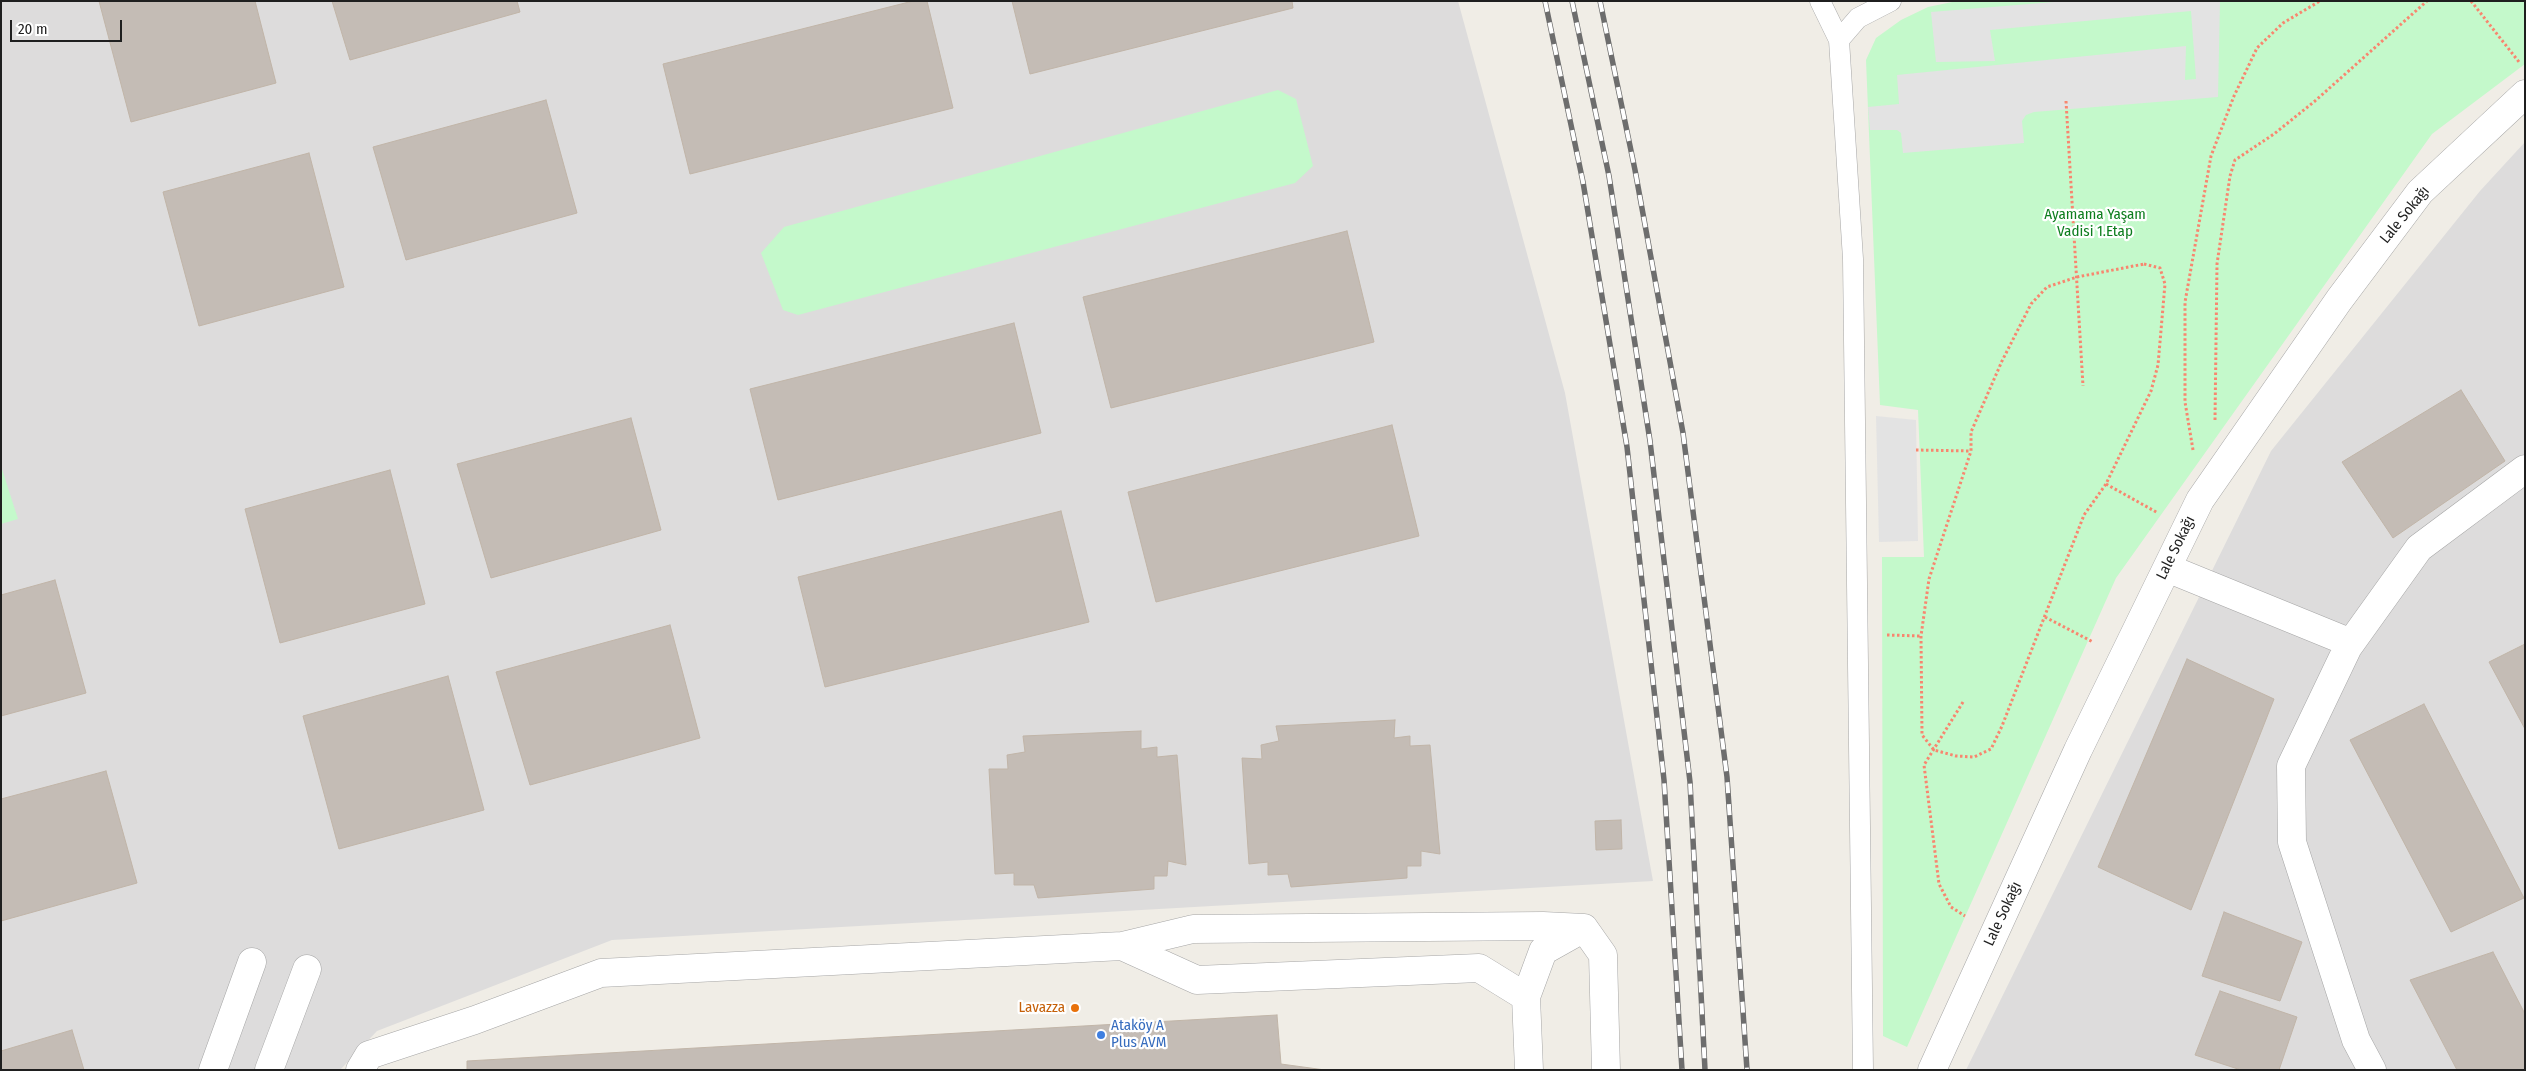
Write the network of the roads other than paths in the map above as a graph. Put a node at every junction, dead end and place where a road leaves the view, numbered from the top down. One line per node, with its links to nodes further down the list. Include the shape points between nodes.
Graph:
1 (1820, 1): 3 (lane)
2 (1891, 1): 3 (lane, via 1858,18)
3 (1839, 40): 18 (lane, via 1853,259)
4 (2525, 94): 6 (street, Lale Sokağı, via 2420,192 2339,300 2227,460 2200,500)
5 (2525, 469): 7 (street, via 2419,548)
6 (2166, 568): 7 (street); 19 (street, Lale Sokağı)
7 (2351, 643): 20 (street, via 2291,766 2292,842 2356,1040)
8 (1584, 928): 9 (street, via 1193,929); 12 (street, via 1543,951); 17 (street, via 1602,955)
9 (1122, 946): 12 (street, via 1197,980 1479,968); 15 (street, via 602,973 369,1055)
10 (252, 962): 13 (street)
11 (307, 969): 14 (street)
12 (1526, 997): 16 (street)
13 (213, 1070)
14 (269, 1070)
15 (360, 1070)
16 (1529, 1070)
17 (1606, 1070)
18 (1863, 1070)
19 (1932, 1070)
20 (2372, 1070)

